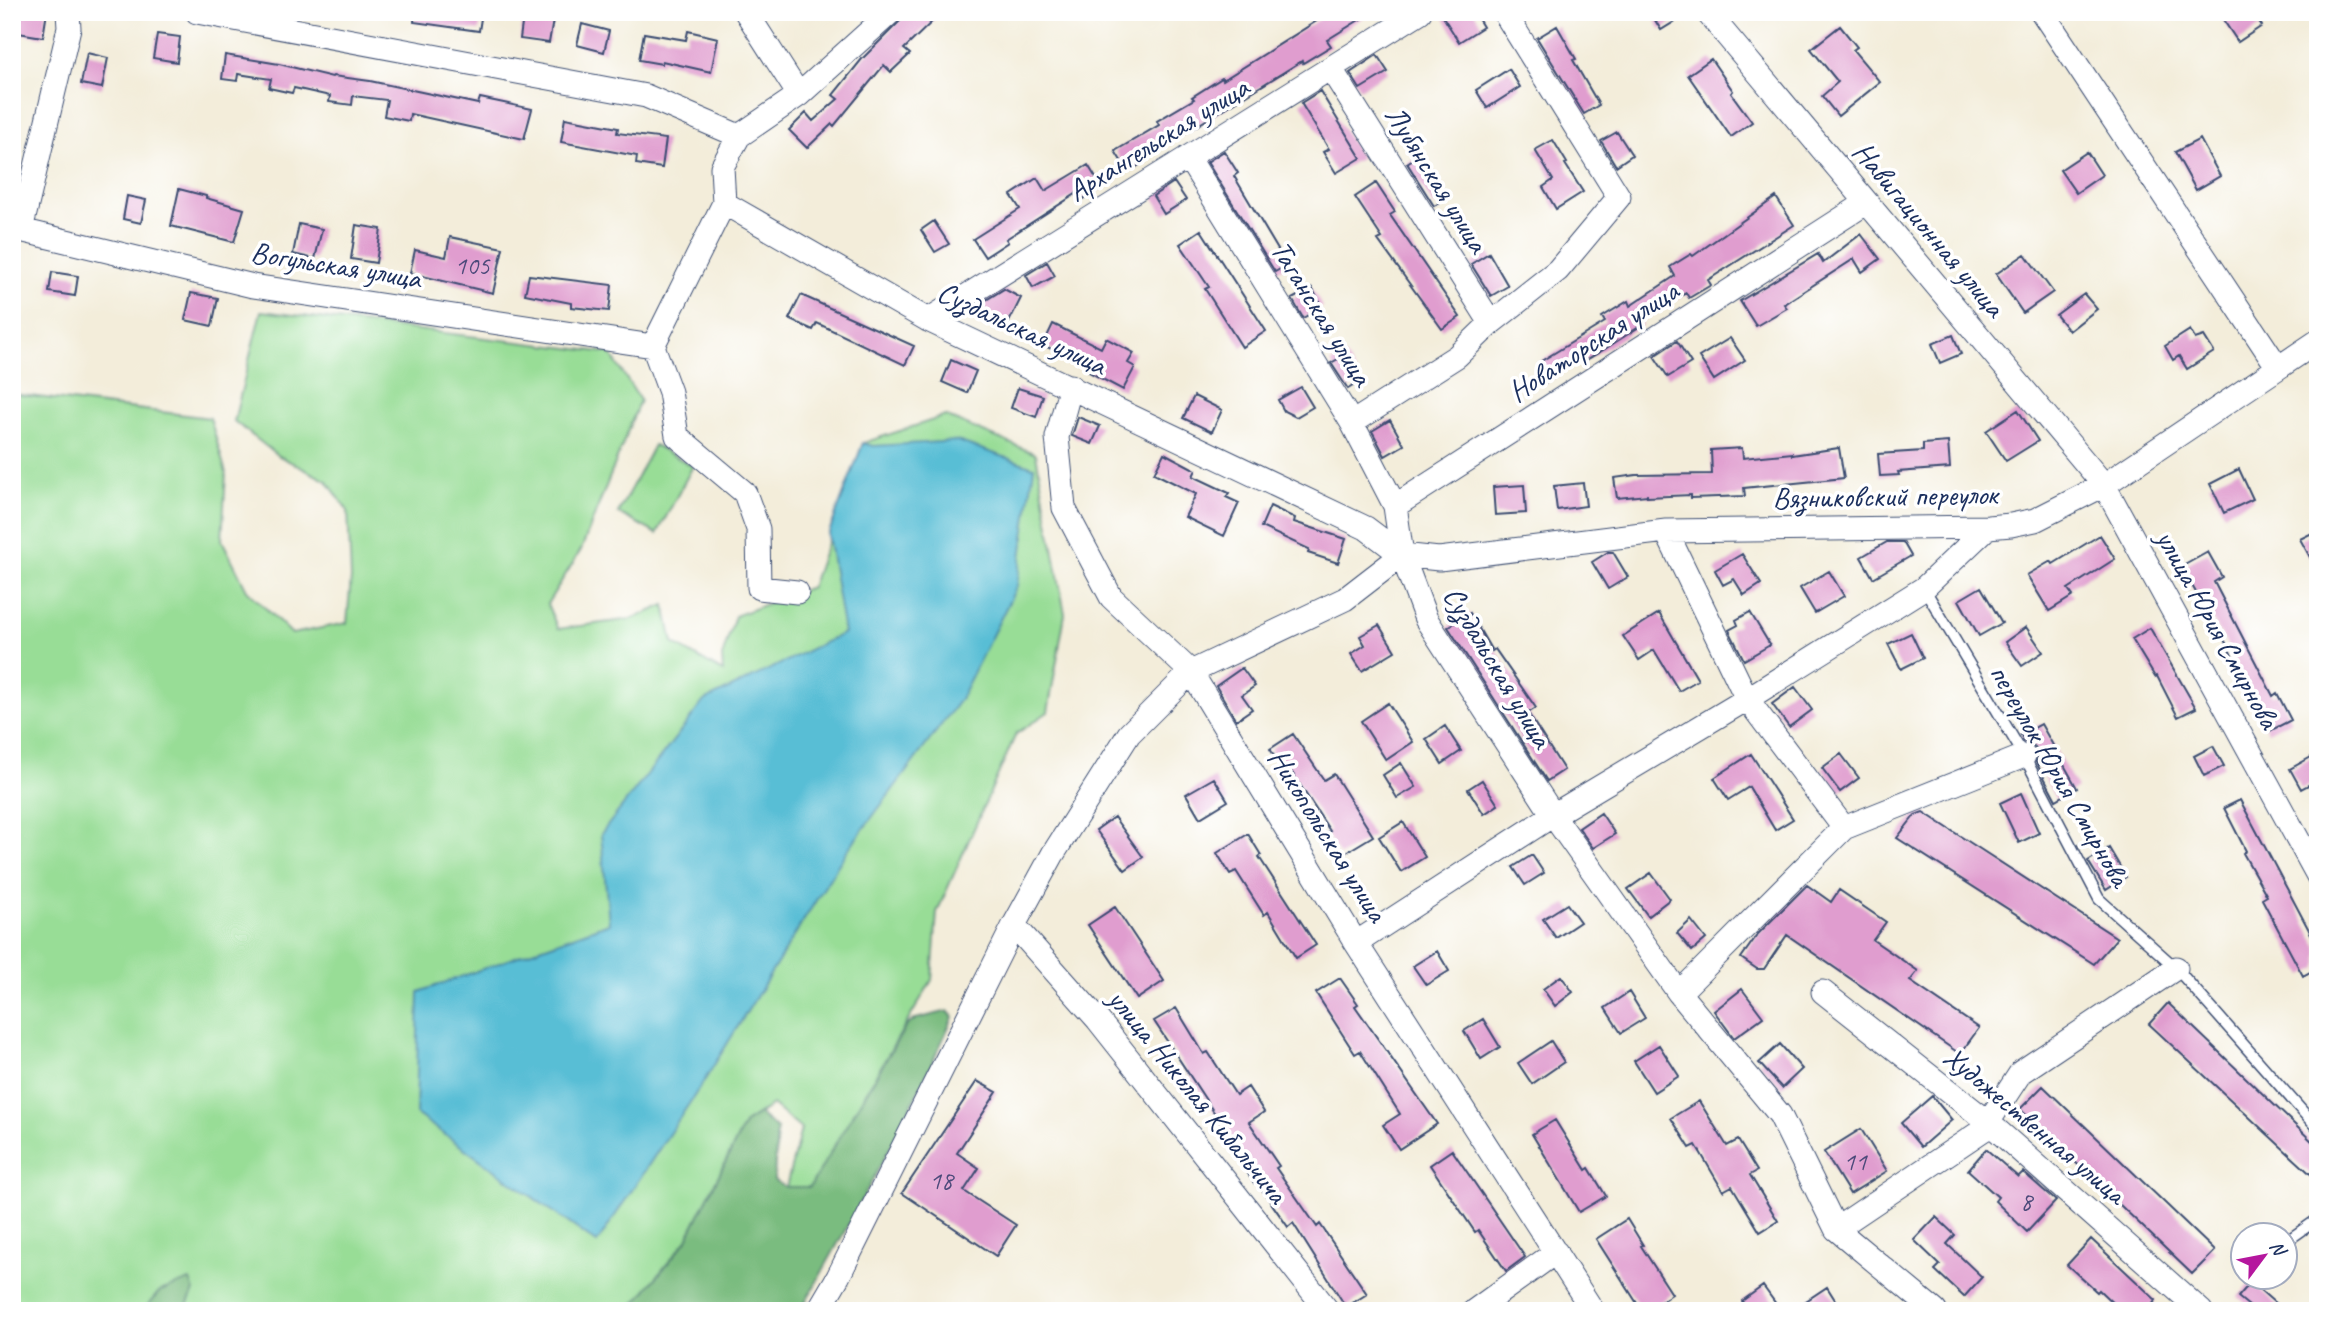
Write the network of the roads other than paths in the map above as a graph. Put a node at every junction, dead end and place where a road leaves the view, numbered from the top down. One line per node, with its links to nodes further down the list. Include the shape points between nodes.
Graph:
1 (68, 12): 15 (street, via 69,28)
2 (197, 12): 11 (street, via 646,96)
3 (746, 12): 10 (street)
4 (891, 12): 10 (street)
5 (1420, 12): 9 (street, Архангельская улица)
6 (1504, 12): 17 (street, via 1619,197 1558,270)
7 (1707, 12): 14 (street, Навигационная улица)
8 (2042, 12): 20 (street)
9 (1331, 69): 12 (street, Архангельская улица); 17 (street, Лубянская улица)
10 (799, 95): 11 (street)
11 (739, 136): 13 (street, via 722,167)
12 (1188, 157): 16 (street, Архангельская улица); 22 (street, Таганская улица)
13 (724, 203): 16 (street, Суздальская улица); 19 (street)
14 (1866, 203): 23 (street, Навигационная улица); 24 (street, Новаторская улица)
15 (17, 229): 19 (street, Вогульская улица, via 253,286)
16 (928, 320): 21 (street, Суздальская улица)
17 (1491, 323): 22 (street, via 1457,356)
18 (2318, 341): 20 (street, Вязниковский переулок)
19 (653, 346): 29 (street, via 670,392 677,436 745,493 758,529 759,588)
20 (2277, 366): 23 (street, Вязниковский переулок)
21 (1070, 386): 27 (street, Суздальская улица, via 1366,528); 30 (street, Никопольская улица, via 1057,437 1065,508 1111,597)
22 (1352, 423): 24 (street, Таганская улица)
23 (2104, 485): 25 (street, Вязниковский переулок, via 2035,520); 35 (street, улица Юрия Смирнова)
24 (1395, 506): 27 (street)
25 (1988, 527): 26 (street, Вязниковский переулок); 28 (street)
26 (1666, 531): 27 (street, Вязниковский переулок, via 1439,559); 31 (street)
27 (1402, 555): 30 (street, via 1345,599); 33 (street, Суздальская улица, via 1426,619)
28 (1924, 588): 31 (street); 32 (lane, переулок Юрия Смирнова)
29 (797, 593)
30 (1191, 672): 36 (street, via 1129,734); 37 (street, Никопольская улица)
31 (1747, 699): 33 (street); 34 (street)
32 (2024, 757): 34 (street); 38 (lane, переулок Юрия Смирнова, via 2099,899)
33 (1553, 815): 37 (street); 40 (street, Суздальская улица)
34 (1844, 828): 40 (street)
35 (2318, 876)
36 (1014, 925): 47 (street); 48 (street, улица Николая Кибальчича, via 1098,1020)
37 (1356, 943): 46 (street, Никопольская улица)
38 (2176, 968): 41 (street, via 2021,1072); 42 (lane, переулок Юрия Смирнова)
39 (1823, 992): 41 (street, Художественная улица)
40 (1679, 993): 44 (street, Суздальская улица, via 1780,1115)
41 (1988, 1122): 44 (street, via 1983,1130); 52 (street, Художественная улица)
42 (2318, 1129)
43 (2318, 1219): 45 (lane)
44 (1836, 1229): 51 (street)
45 (2298, 1233)
46 (1556, 1252): 49 (street); 50 (street, Никопольская улица)
47 (818, 1311)
48 (1328, 1311)
49 (1474, 1311)
50 (1593, 1311)
51 (1935, 1311)
52 (2201, 1311)

